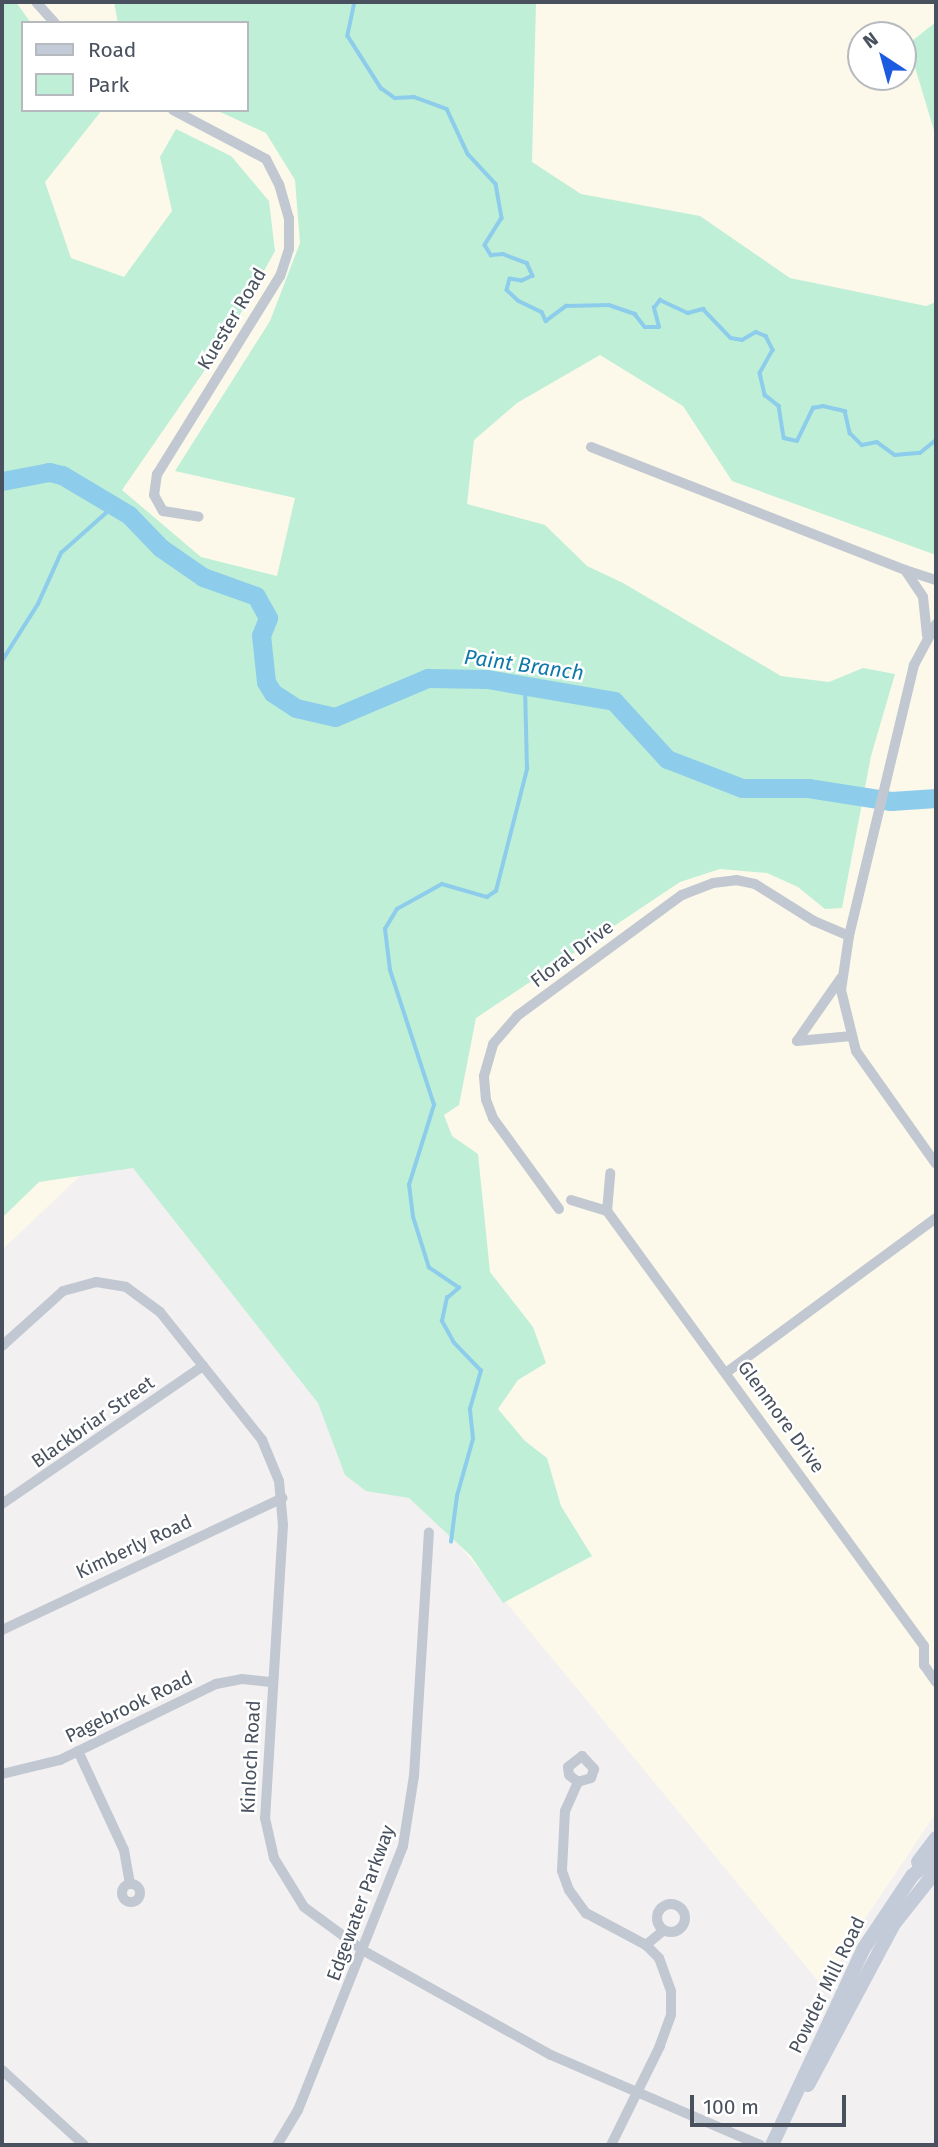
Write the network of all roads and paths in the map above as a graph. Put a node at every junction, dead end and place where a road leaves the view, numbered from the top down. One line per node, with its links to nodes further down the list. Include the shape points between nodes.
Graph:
1 (36, 2): 2 (street)
2 (53, 21)
3 (177, 112): 5 (street, Kuester Road, via 266,159 289,218 289,249 280,276 157,474 154,495 163,511)
4 (591, 447): 6 (street)
5 (199, 517)
6 (905, 570): 7 (street); 9 (street, via 923,597)
7 (936, 580)
8 (936, 624): 9 (street)
9 (927, 636): 10 (street, via 908,689)
10 (849, 936): 11 (street); 16 (street, Floral Drive, via 814,921 755,884 736,880 713,883 682,895 517,1016 493,1044 484,1076 486,1100 493,1118)
11 (842, 977): 12 (street); 12 (street, via 797,1041)
12 (852, 1036): 13 (street, via 856,1051)
13 (936, 1164)
14 (610, 1173): 17 (street)
15 (571, 1200): 17 (street)
16 (559, 1209)
17 (607, 1211): 21 (street, Glenmore Drive)
18 (936, 1218): 21 (street)
19 (2, 1346): 20 (street, Kinloch Road, via 63,1291 111,1283 152,1303)
20 (203, 1366): 22 (street, Kinloch Road, via 262,1440); 23 (street, Blackbriar Street)
21 (727, 1372): 26 (street, Glenmore Drive)
22 (282, 1498): 25 (street, Kimberly Road); 28 (street, Kinloch Road)
23 (2, 1504)
24 (429, 1532): 38 (street, Edgewater Parkway, via 410,1819)
25 (2, 1630)
26 (924, 1646): 27 (street); 29 (street, Glenmore Drive, via 924,1665)
27 (936, 1649)
28 (273, 1682): 30 (street, Pagebrook Road, via 242,1679 216,1684); 38 (street, Kinloch Road, via 265,1818 274,1858 304,1907)
29 (936, 1682)
30 (78, 1751): 31 (street, Pagebrook Road, via 42,1768); 35 (street, via 124,1850)
31 (2, 1774)
32 (578, 1782): 37 (street, via 569,1796 563,1836 562,1871 569,1890 586,1913)
33 (934, 1844): 45 (main road, Powder Mill Road, via 864,1948)
34 (936, 1871): 45 (main road, Powder Mill Road, via 895,1922 833,2044)
35 (130, 1883)
36 (664, 1930): 37 (street)
37 (646, 1945): 40 (street, via 659,1958 671,1992 671,2015)
38 (364, 1951): 40 (street, Kinloch Road, via 551,2055); 42 (street, Edgewater Parkway, via 298,2110)
39 (2, 2070): 41 (street)
40 (637, 2094): 43 (street); 44 (street, Kinloch Road)
41 (84, 2145)
42 (277, 2145)
43 (611, 2145)
44 (760, 2145)
45 (772, 2145)

